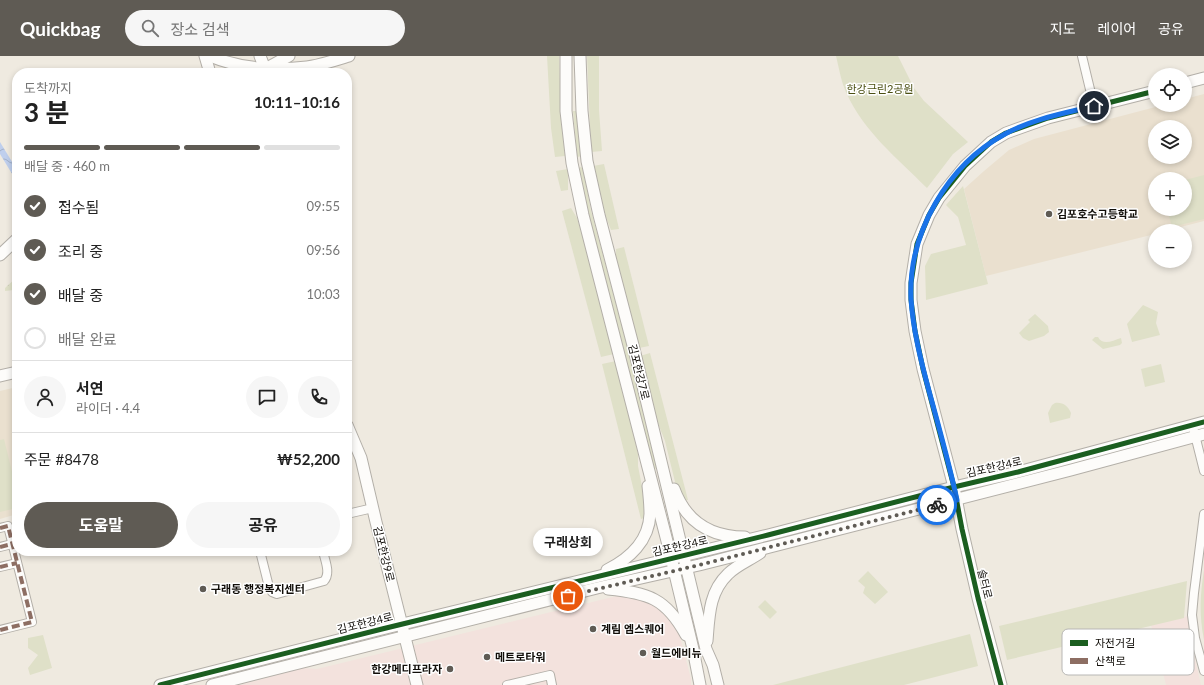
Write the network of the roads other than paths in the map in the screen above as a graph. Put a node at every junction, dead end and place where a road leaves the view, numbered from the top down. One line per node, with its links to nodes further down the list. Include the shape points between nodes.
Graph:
1 (205, 56): 9 (street)
2 (210, 56): 10 (street)
3 (260, 56): 11 (street)
4 (289, 56): 12 (street)
5 (349, 56): 13 (street)
6 (566, 56): 27 (street, 김포한강7로, via 566,111 572,163)
7 (580, 56): 26 (street, 김포한강7로, via 587,161)
8 (1082, 56): 17 (street)
9 (209, 68)
10 (248, 68)
11 (261, 68)
12 (267, 68)
13 (297, 68)
14 (1204, 78): 15 (street)
15 (1192, 81)
16 (1148, 93): 17 (street, 솔터로)
17 (1094, 106): 29 (street, 솔터로, via 1030,123 991,142 964,166 939,198 917,244 911,283 915,331)
18 (12, 244): 19 (street)
19 (0, 255)
20 (12, 373): 21 (street)
21 (0, 376)
22 (1204, 422): 23 (street, 김포한강4로)
23 (1193, 425): 24 (street); 29 (street, 김포한강4로)
24 (1200, 435): 28 (street); 30 (street, 김포한강4로)
25 (352, 436): 31 (street, 김포한강9로, via 362,458)
26 (655, 440): 35 (street, via 678,502 695,522 721,535); 42 (street, 김포한강7로)
27 (647, 463): 43 (street, 김포한강7로); 48 (street, via 650,515 644,538 619,564)
28 (1204, 471)
29 (954, 487): 30 (street, 솔터로); 35 (street, 김포한강4로)
30 (957, 500): 38 (street, 김포한강4로); 65 (street, 솔터로); 66 (street, 솔터로, via 969,529)
31 (373, 508): 32 (street); 50 (street, 김포한강9로)
32 (352, 513)
33 (1204, 514): 51 (street, via 1192,615)
34 (0, 528): 36 (street, via 8,526)
35 (768, 535): 42 (street, 김포한강4로)
36 (12, 544): 37 (street)
37 (0, 547)
38 (770, 547): 46 (street, 김포한강4로); 56 (street, via 729,573 714,591)
39 (15, 556): 44 (street)
40 (261, 556): 41 (street, via 269,587 277,594 324,581 328,573)
41 (324, 556)
42 (683, 556): 43 (street, 김포한강4로); 46 (street, 김포한강7로)
43 (671, 558): 47 (street, 김포한강7로); 48 (street, 김포한강4로)
44 (17, 563): 45 (street); 52 (street, via 32,622)
45 (0, 566)
46 (686, 568): 47 (street, 김포한강4로); 56 (street, 김포한강7로)
47 (674, 571): 49 (street, 김포한강4로); 55 (street, 김포한강7로)
48 (591, 578): 50 (street, 김포한강4로)
49 (597, 588): 54 (street, 김포한강4로); 55 (street, via 638,593 658,601 679,622)
50 (402, 624): 54 (street, 김포한강9로); 58 (street, 김포한강4로)
51 (1194, 629)
52 (0, 630)
53 (1194, 630): 57 (street)
54 (405, 636): 59 (street, 김포한강4로); 60 (street, 김포한강9로)
55 (693, 648): 63 (street, 김포한강7로)
56 (706, 649): 64 (street, 김포한강7로)
57 (1204, 671)
58 (160, 685)
59 (212, 685)
60 (418, 685)
61 (507, 685): 62 (street, via 550,675)
62 (552, 685)
63 (700, 685)
64 (718, 685)
65 (1001, 685)
66 (1007, 685)

